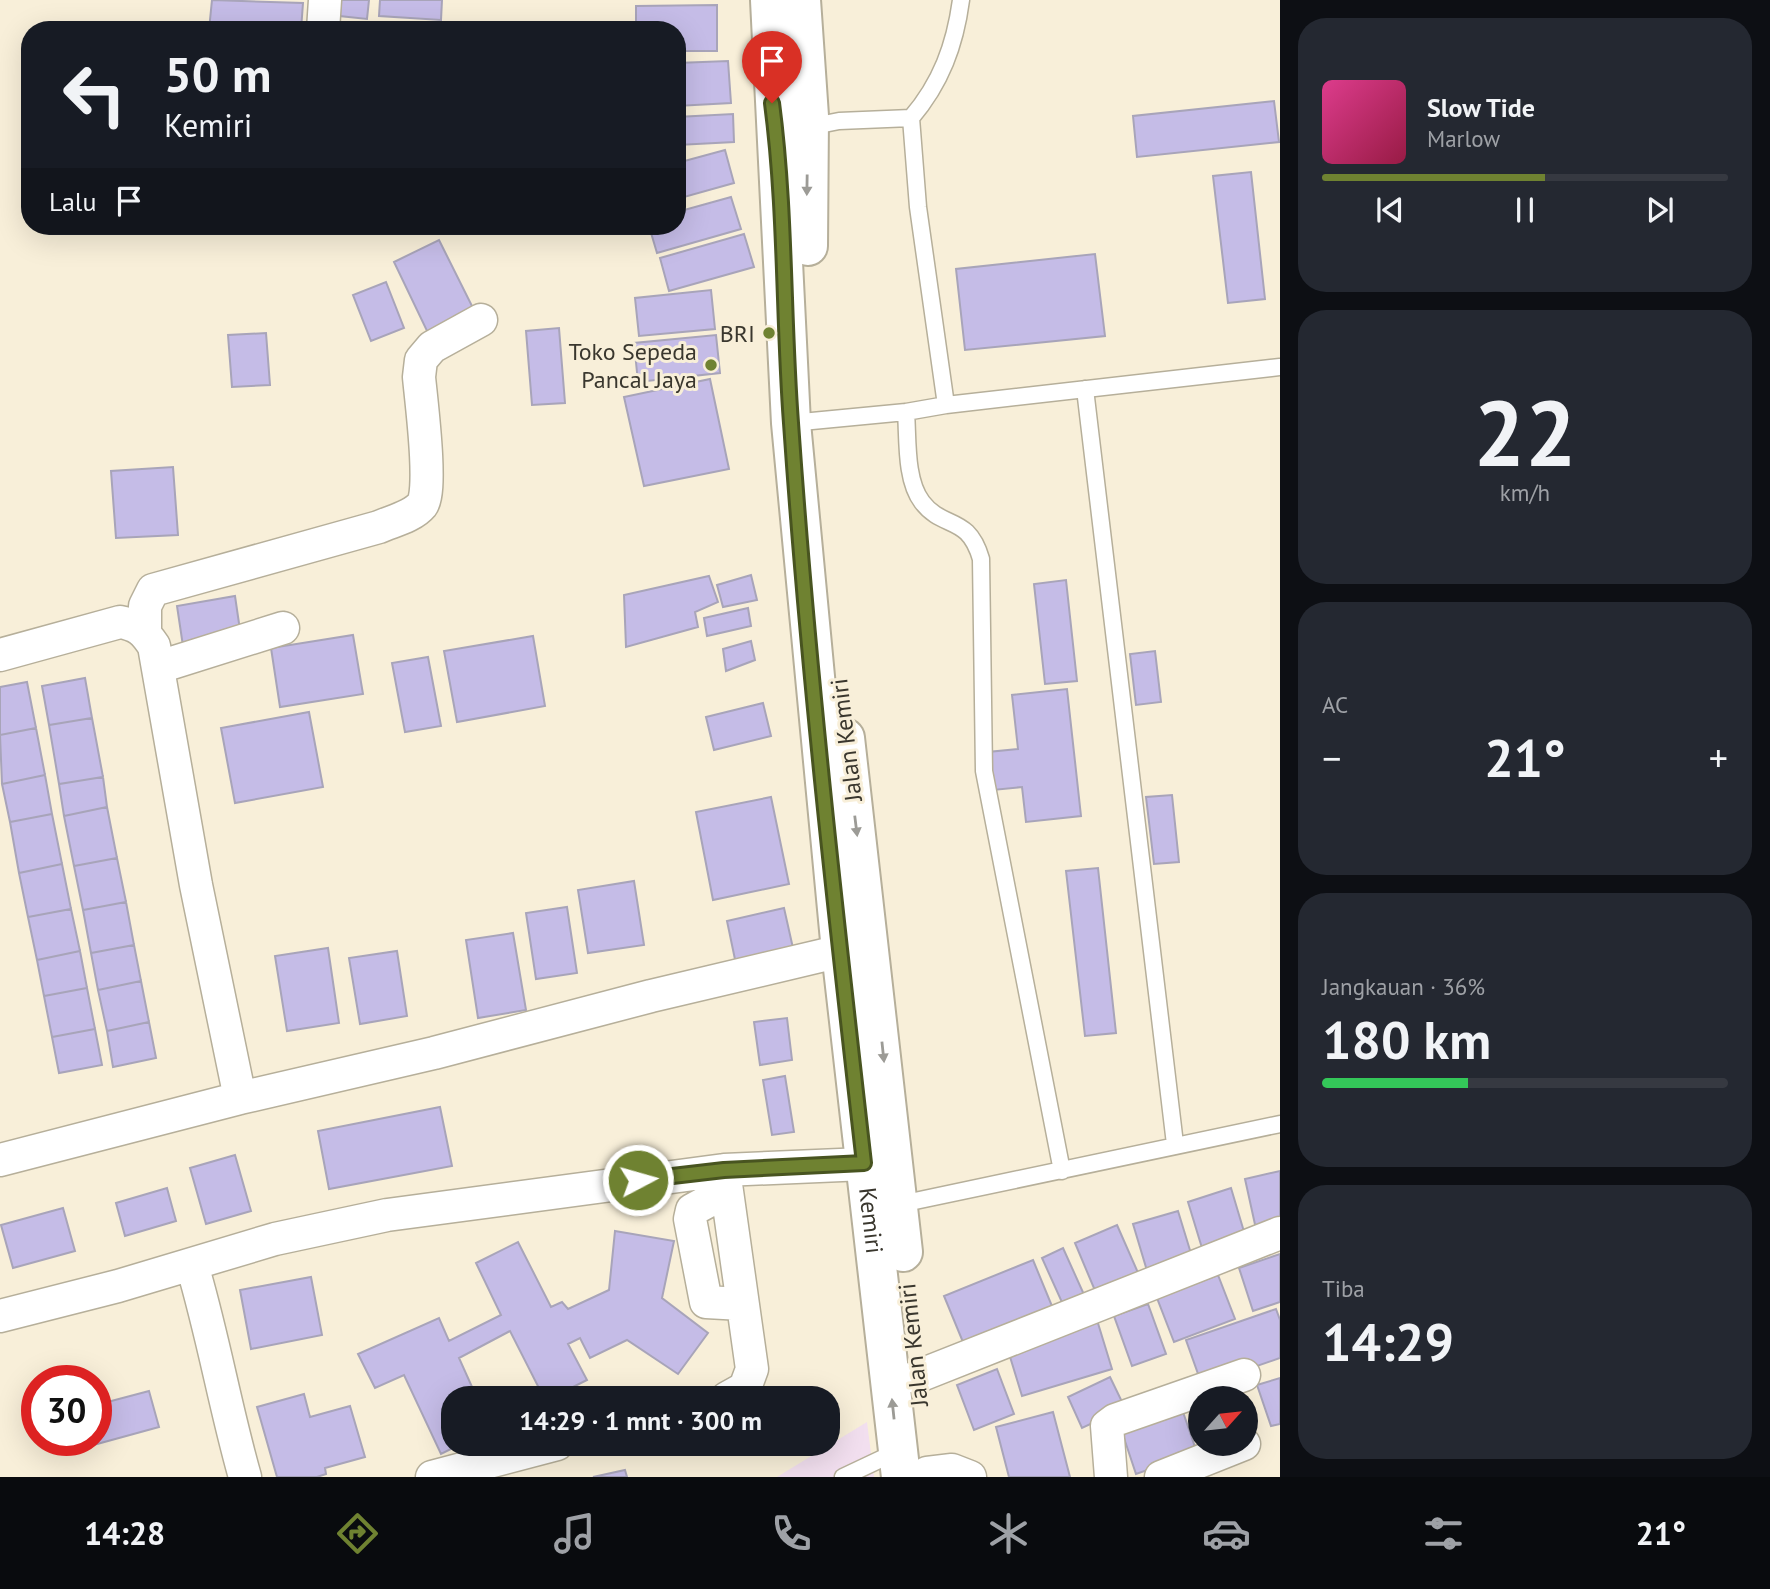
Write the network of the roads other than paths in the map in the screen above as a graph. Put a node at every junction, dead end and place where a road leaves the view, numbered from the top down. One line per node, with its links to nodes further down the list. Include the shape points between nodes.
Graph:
1 (325, 0): 5 (street)
2 (770, 0): 7 (highway)
3 (801, 0): 7 (highway, Jalan Kemiri)
4 (961, 0): 6 (lane, via 958,26 937,83)
5 (324, 21)
6 (911, 118): 7 (lane, via 839,121); 11 (lane, via 918,206)
7 (792, 130): 13 (highway, Jalan Kemiri, via 807,218)
8 (481, 320): 15 (street, via 432,347 421,360 428,486 423,505 368,530 153,590 145,606)
9 (1280, 367): 10 (lane)
10 (1084, 389): 11 (lane); 21 (lane)
11 (946, 405): 12 (lane)
12 (906, 412): 13 (lane); 24 (lane, via 913,483 921,501 964,528 976,542 981,559 984,771)
13 (804, 422): 18 (highway, Kemiri); 23 (highway, Jalan Kemiri, one-way to 23, via 839,685)
14 (283, 628): 17 (street)
15 (145, 632): 16 (street, via 120,622); 17 (street)
16 (0, 655)
17 (159, 667): 19 (street, via 196,886)
18 (841, 951): 19 (street); 23 (highway, Kemiri)
19 (240, 1098): 22 (street)
20 (1280, 1124): 21 (lane)
21 (1175, 1144): 24 (lane)
22 (0, 1160)
23 (879, 1163): 25 (street); 26 (highway, Jalan Kemiri)
24 (1062, 1171): 26 (lane)
25 (725, 1180): 28 (street, via 387,1215 275,1239); 32 (street, via 752,1369)
26 (884, 1207): 31 (highway, Jalan Kemiri); 35 (highway, Kemiri, one-way to 26)
27 (1280, 1233): 31 (street)
28 (192, 1265): 29 (street); 37 (street)
29 (0, 1316)
30 (1244, 1376): 40 (street, via 1107,1426)
31 (916, 1377): 35 (highway, Jalan Kemiri)
32 (746, 1386)
33 (512, 1456): 38 (street)
34 (1213, 1456): 41 (street)
35 (913, 1470): 36 (lane); 39 (street, via 952,1470)
36 (851, 1475)
37 (245, 1477)
38 (432, 1477)
39 (970, 1477)
40 (1111, 1477)
41 (1161, 1477)

